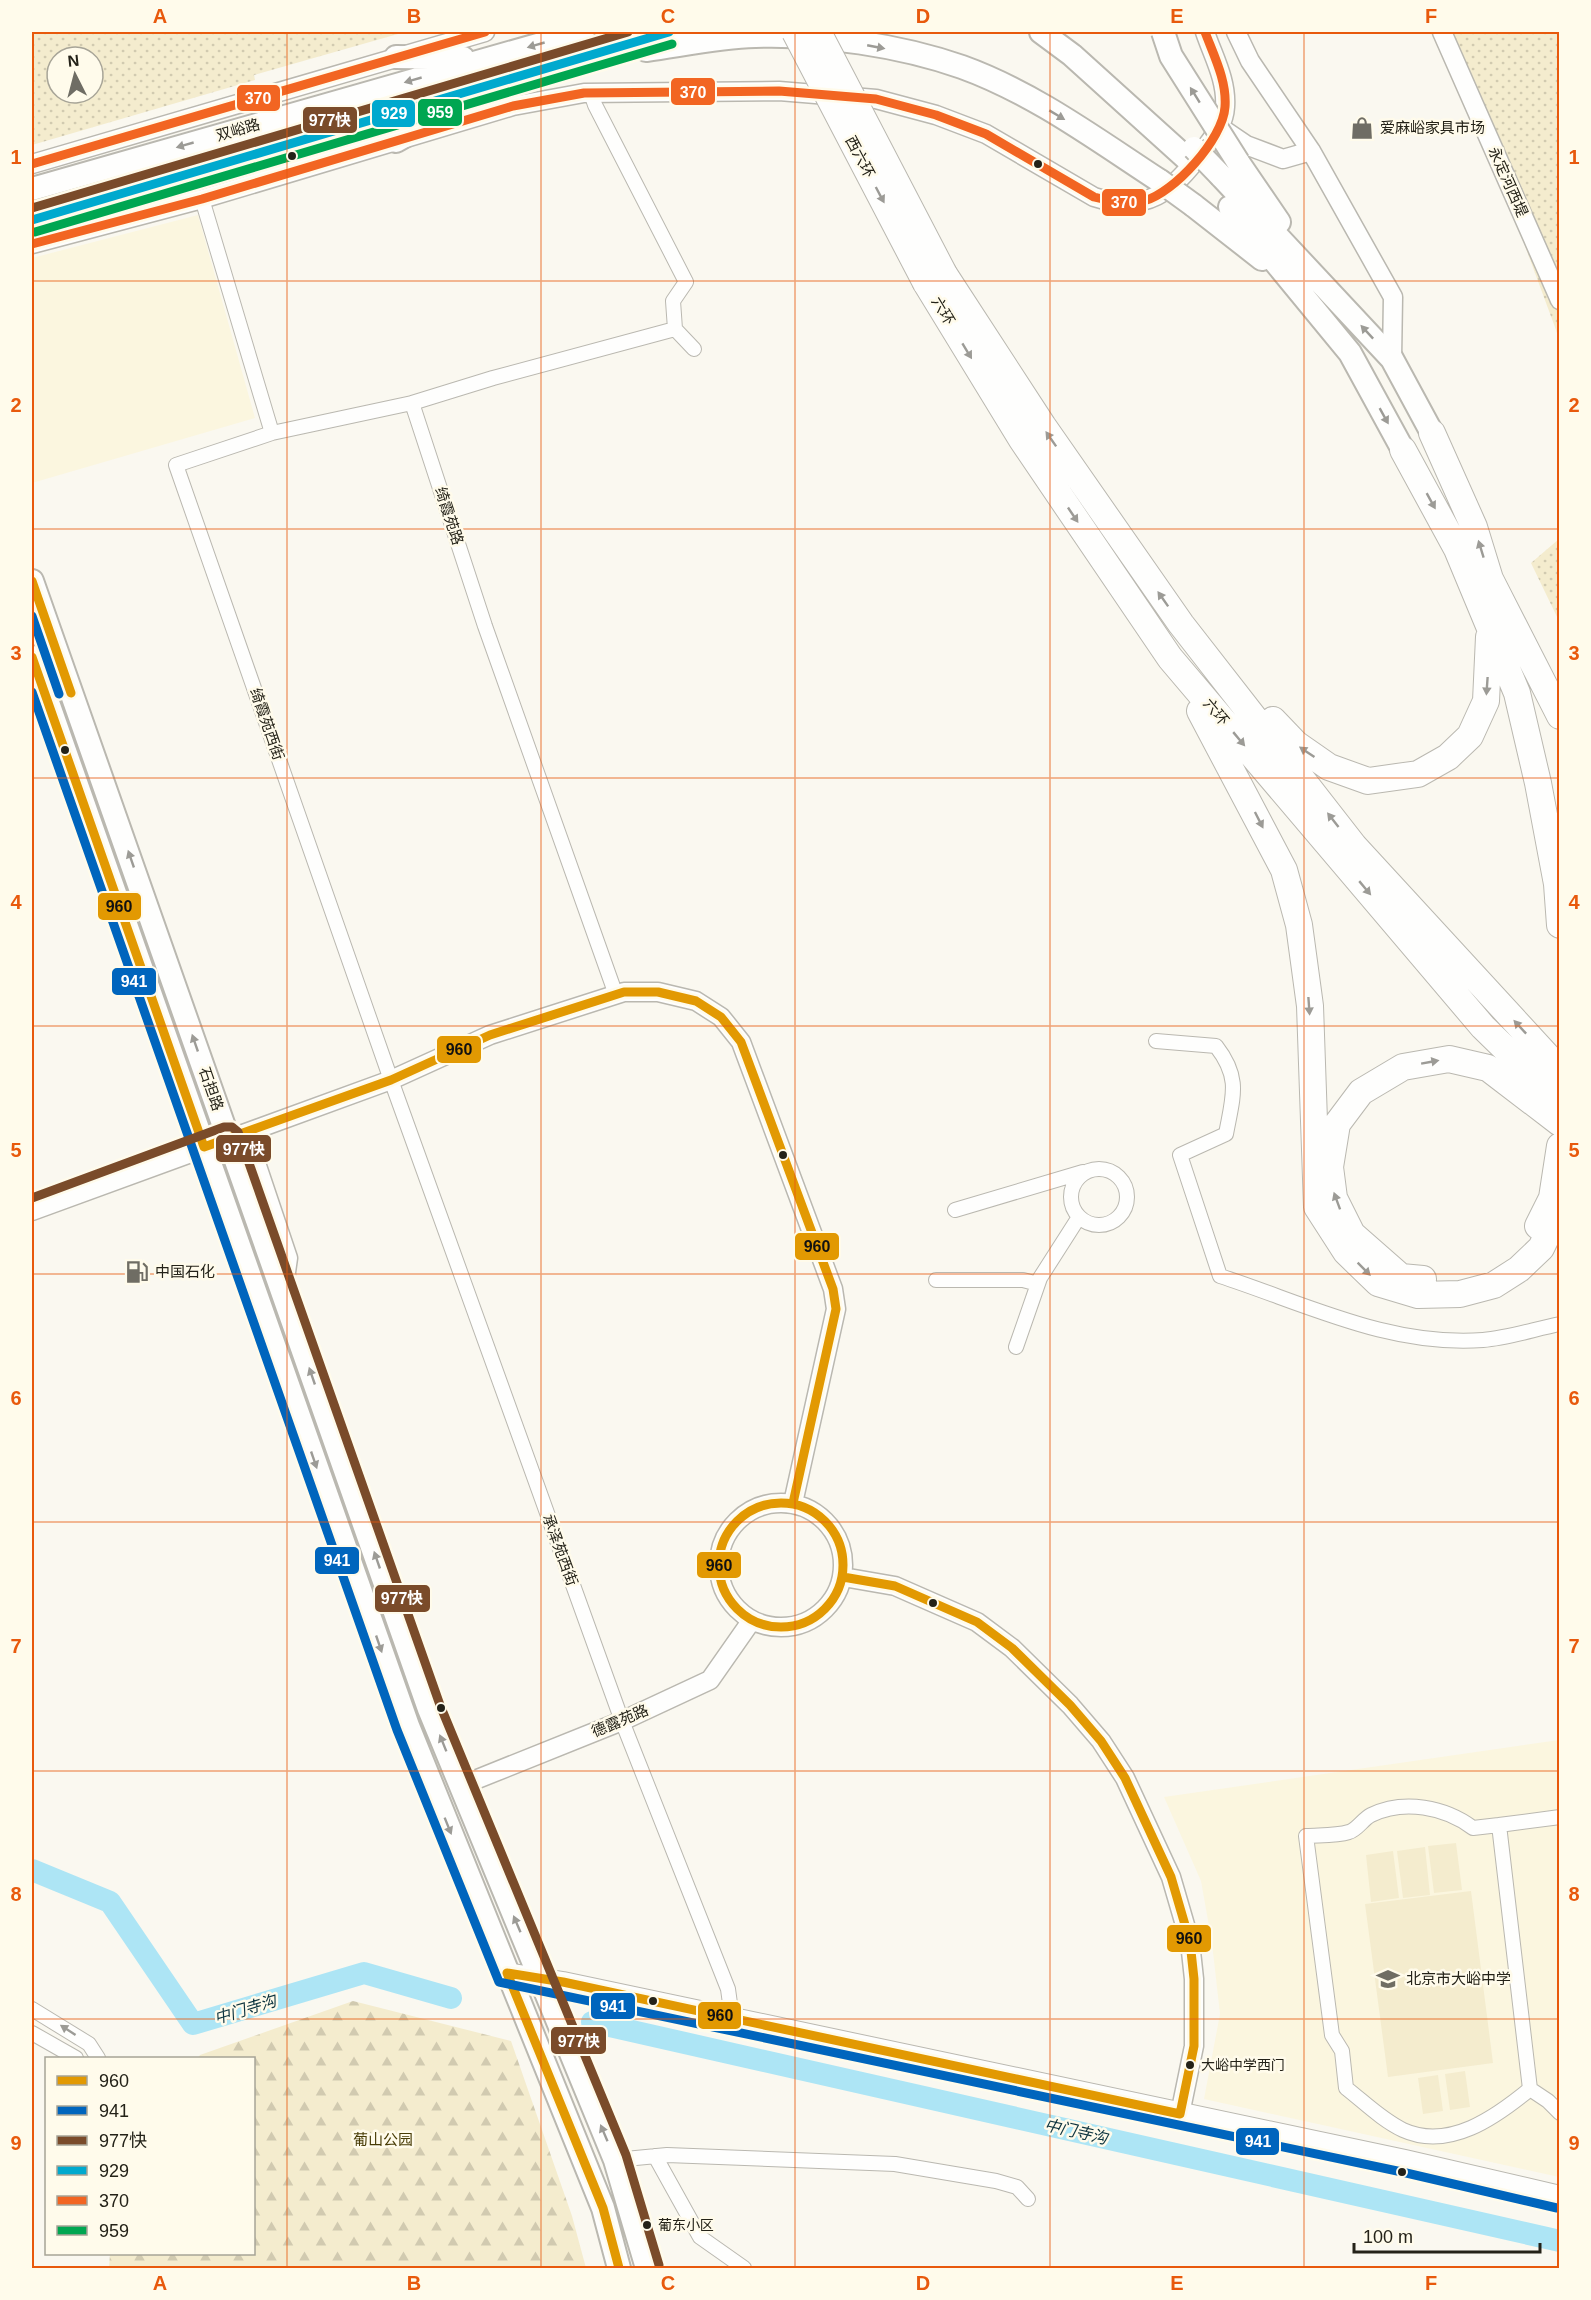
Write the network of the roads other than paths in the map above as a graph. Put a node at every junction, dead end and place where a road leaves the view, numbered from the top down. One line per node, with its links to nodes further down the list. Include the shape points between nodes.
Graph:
1 (485, 32): 13 (street, 双峪路)
2 (583, 32): 15 (main road, 双峪路, one-way to 15)
3 (669, 32): 14 (main road, 双峪路)
4 (795, 32): 26 (highway, 西六环, one-way to 26, bridge)
5 (818, 32): 26 (highway, 西六环, bridge)
6 (1041, 32): 12 (main road)
7 (1061, 32): 12 (main road)
8 (1163, 32): 27 (main road, one-way to 8, bridge, via 1171,56)
9 (1205, 32): 18 (street, via 1224,81)
10 (1236, 32): 20 (street, via 1250,61)
11 (1442, 32): 28 (street, 永定河西堤)
12 (1076, 50): 27 (main road, via 1190,153)
13 (396, 57): 15 (main road); 21 (street, 双峪路)
14 (588, 57): 16 (main road, 双峪路); 27 (main road, one-way to 27, bridge, via 754,36 860,43 962,68 1058,115)
15 (489, 58): 22 (main road, 双峪路, one-way to 22)
16 (498, 84): 19 (main road); 24 (main road, 双峪路)
17 (591, 93): 18 (street, via 778,91 876,99 986,134 1094,197 1132,204 1154,198 1181,180); 19 (street, via 513,106); 29 (street, via 686,282 673,301)
18 (1221, 128): 20 (street, via 1246,145 1283,159)
19 (396, 141): 23 (street)
20 (1311, 152): 31 (street, via 1393,297)
21 (32, 164)
22 (32, 189)
23 (202, 199): 25 (street); 33 (street)
24 (32, 220)
25 (32, 244)
26 (935, 279): 38 (highway, 六环, one-way to 26); 41 (highway, 六环, one-way to 41, via 1022,440)
27 (1307, 282): 31 (main road, one-way to 27); 35 (main road, one-way to 35)
28 (1560, 300)
29 (675, 329): 30 (street); 32 (street)
30 (694, 349)
31 (1392, 359): 34 (main road)
32 (412, 403): 33 (street); 45 (street, 绮霞苑路, via 485,626)
33 (272, 433): 48 (street, 绮霞苑西街, via 176,465)
34 (1432, 433): 36 (highway, one-way to 34, via 1474,527)
35 (1403, 450): 39 (highway, one-way to 39, via 1457,549)
36 (1490, 579): 42 (highway); 43 (highway, via 1551,779)
37 (32, 581): 51 (main road, 石担路, one-way to 37)
38 (1181, 624): 39 (highway, one-way to 38, via 1486,701 1470,736 1448,757 1418,774 1368,781 1329,767 1296,744); 47 (highway, 六环, one-way to 38, via 1354,846)
39 (1490, 627): 44 (highway, via 1517,693 1536,771 1557,884)
40 (32, 657): 53 (main road, 石担路)
41 (1170, 658): 49 (highway, 六环, one-way to 49, via 1483,1027); 55 (highway, one-way to 55, via 1246,792 1284,870 1299,925 1310,1005 1317,1207 1346,1252 1378,1283 1418,1295 1460,1294 1494,1285 1519,1269 1540,1248)
42 (1560, 716)
43 (1560, 825)
44 (1560, 924)
45 (615, 995): 48 (street, via 490,1035); 63 (street, via 658,992 696,1002 721,1017 741,1042 832,1289 836,1309)
46 (1156, 1041): 61 (street, via 1216,1046 1230,1065 1234,1092 1226,1134 1180,1155 1220,1276 1360,1326 1428,1339 1484,1340)
47 (1560, 1070)
48 (391, 1080): 51 (street); 66 (street, 承泽苑西街)
49 (1560, 1102)
50 (1560, 1123): 55 (highway, one-way to 50, via 1514,1256 1489,1272 1453,1282 1401,1276 1352,1234 1334,1198 1330,1167 1337,1124 1361,1092 1403,1067 1449,1059 1488,1068)
51 (237, 1135): 53 (street); 67 (main road, 石担路, one-way to 51, via 283,1294)
52 (1560, 1146): 55 (highway)
53 (204, 1148): 57 (street); 70 (main road, 石担路, one-way to 70, via 408,1726)
54 (1088, 1171): 56 (street); 58 (street, via 1071,1191); 58 (street, via 1106,1169 1121,1179 1126,1206 1105,1224 1096,1225)
55 (1556, 1204)
56 (955, 1210)
57 (32, 1212)
58 (1079, 1217): 60 (street)
59 (936, 1280): 60 (street, via 1023,1280)
60 (1038, 1284): 62 (street)
61 (1560, 1324)
62 (1016, 1347)
63 (793, 1503): 64 (street, via 812,1510 827,1522 844,1557); 65 (street, via 771,1503 751,1510 734,1523 723,1542 718,1563 722,1584 732,1603)
64 (843, 1577): 65 (street, via 823,1612 806,1622 786,1627); 79 (street, via 895,1586 977,1622 1012,1648 1070,1706 1101,1741 1125,1778 1172,1877 1190,1942 1194,2046)
65 (752, 1620): 66 (street, 德露苑路, via 710,1680)
66 (622, 1721): 67 (street, 德露苑路); 73 (street, 承泽苑西街, via 717,1958 728,1989)
67 (460, 1786): 71 (main road, 石担路, one-way to 67)
68 (1560, 1817): 69 (street)
69 (1499, 1825): 77 (street); 77 (street, via 1473,1828 1449,1812 1420,1807 1391,1809 1370,1816 1350,1832 1306,1836 1332,2035 1342,2051 1346,2088 1403,2130 1422,2136 1449,2134 1483,2124)
70 (507, 1973): 71 (main road); 84 (main road, 石担路, via 603,2208)
71 (540, 1978): 73 (main road); 81 (main road, 石担路, one-way to 71)
72 (32, 2009): 76 (street, one-way to 72, via 89,2044)
73 (732, 2018): 79 (main road)
74 (32, 2032): 75 (street)
75 (74, 2057)
76 (97, 2057)
77 (1530, 2089): 78 (street)
78 (1560, 2113)
79 (1180, 2114): 82 (main road)
80 (655, 2156): 81 (street); 83 (street, via 895,2164 996,2181 1017,2187); 86 (street, via 699,2237)
81 (615, 2160): 85 (main road, 石担路)
82 (1559, 2194)
83 (1028, 2199)
84 (619, 2268)
85 (647, 2268)
86 (744, 2268)

